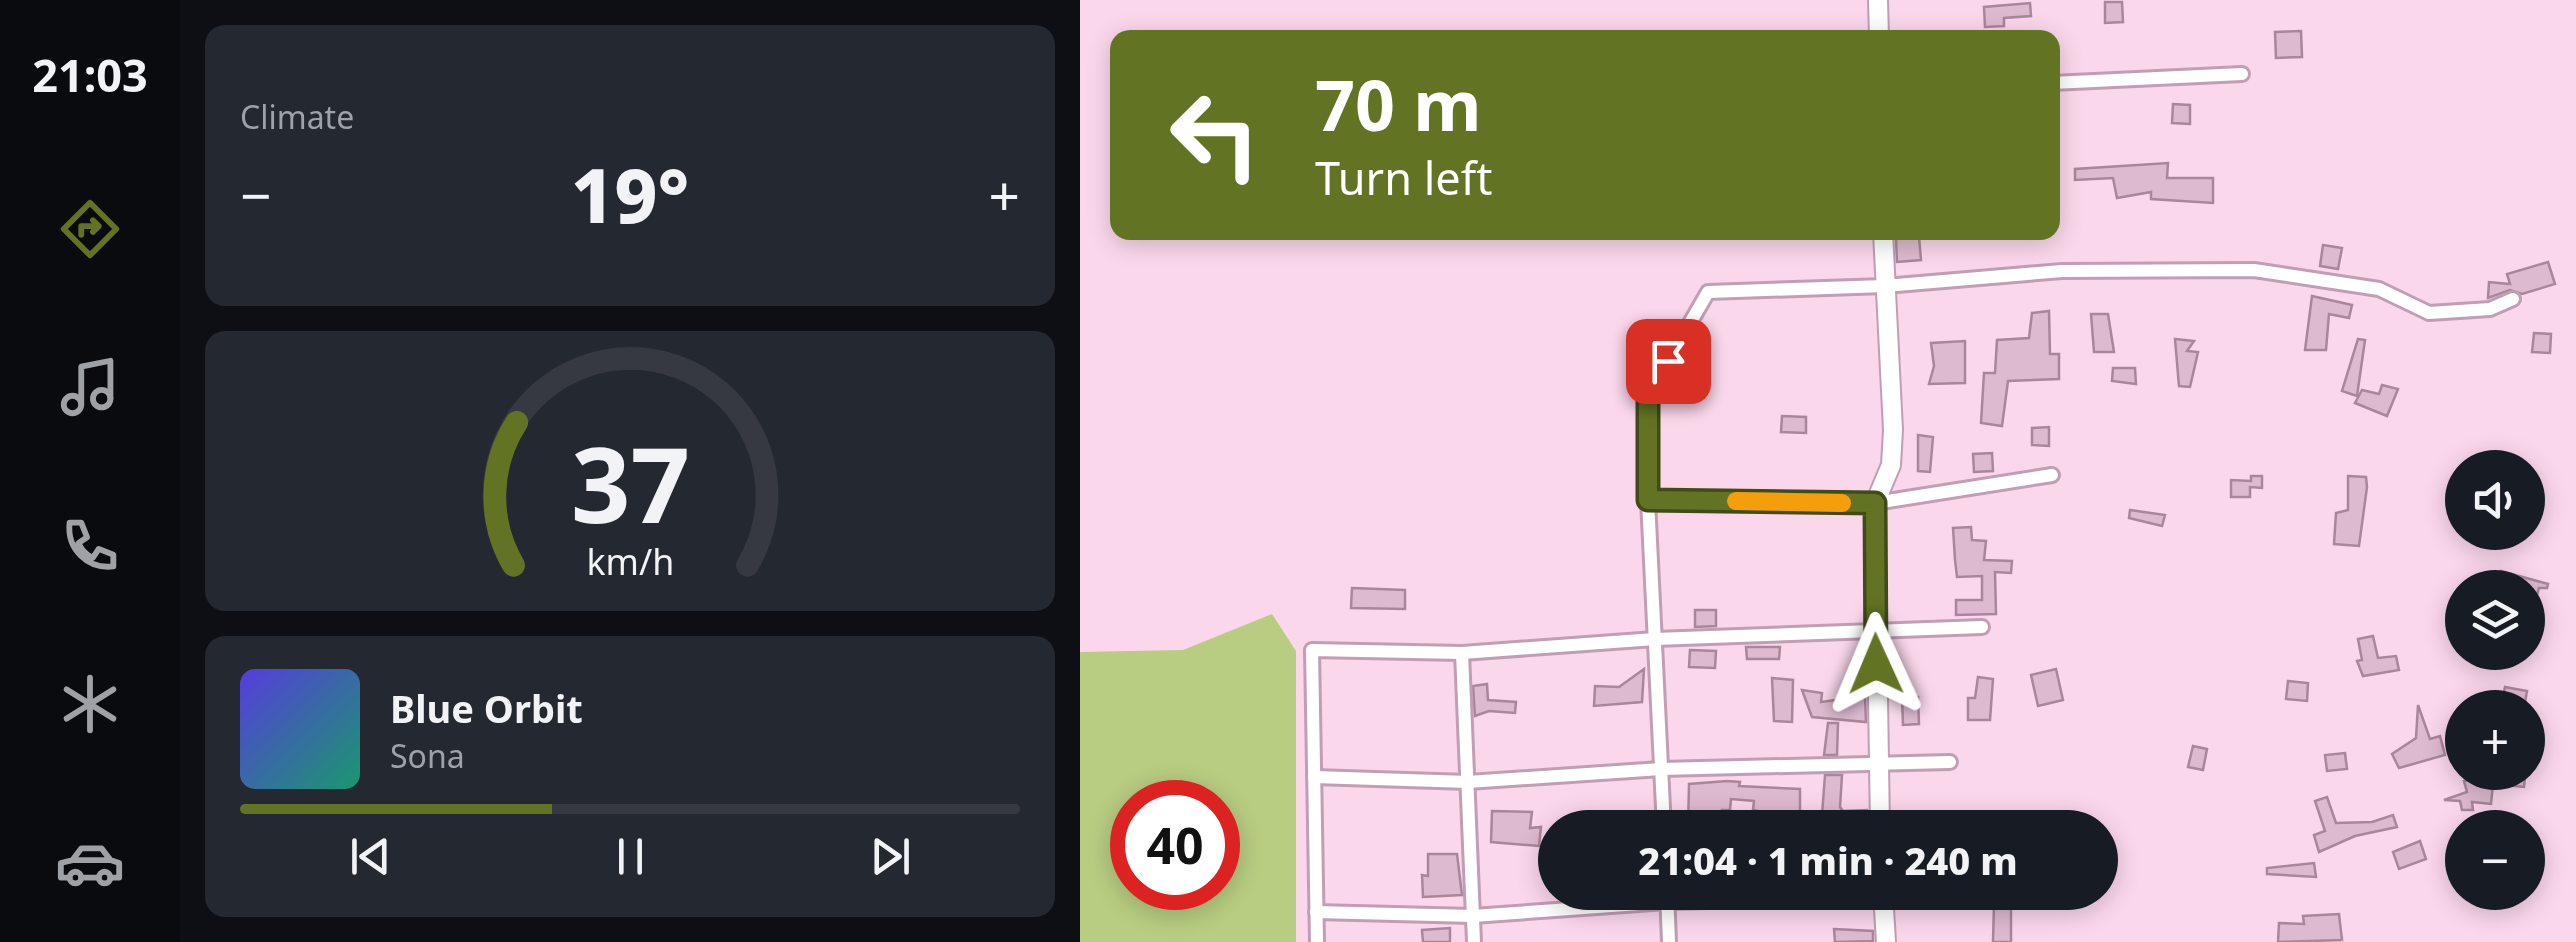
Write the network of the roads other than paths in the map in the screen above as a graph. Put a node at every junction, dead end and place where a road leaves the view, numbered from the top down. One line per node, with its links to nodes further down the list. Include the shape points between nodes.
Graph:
1 (1878, 0): 2 (street)
2 (1879, 30)
3 (2242, 74): 4 (street)
4 (2060, 84)
5 (1883, 240): 6 (street)
6 (1884, 286): 7 (street, via 2062,272 2254,270 2378,289 2429,313 2490,309); 9 (street, via 1708,292 1648,396); 10 (street, via 1893,430 1891,465)
7 (2513, 298)
8 (2052, 475): 10 (street)
9 (1648, 500): 10 (street); 13 (street)
10 (1875, 503): 12 (street)
11 (1982, 627): 12 (street)
12 (1875, 631): 13 (street); 15 (street)
13 (1655, 639): 14 (street); 17 (street)
14 (1462, 653): 18 (street, via 1312,650); 19 (street)
15 (1878, 762): 16 (street); 17 (street); 21 (street)
16 (1950, 762)
17 (1661, 769): 19 (street); 20 (street)
18 (1314, 777): 19 (street); 25 (street)
19 (1468, 782): 26 (street)
20 (1663, 810)
21 (1879, 810)
22 (1538, 910): 26 (street)
23 (1668, 910): 29 (street)
24 (1884, 910): 30 (street)
25 (1316, 912): 26 (street); 27 (street)
26 (1473, 916): 28 (street)
27 (1317, 942)
28 (1474, 942)
29 (1669, 942)
30 (1886, 942)

